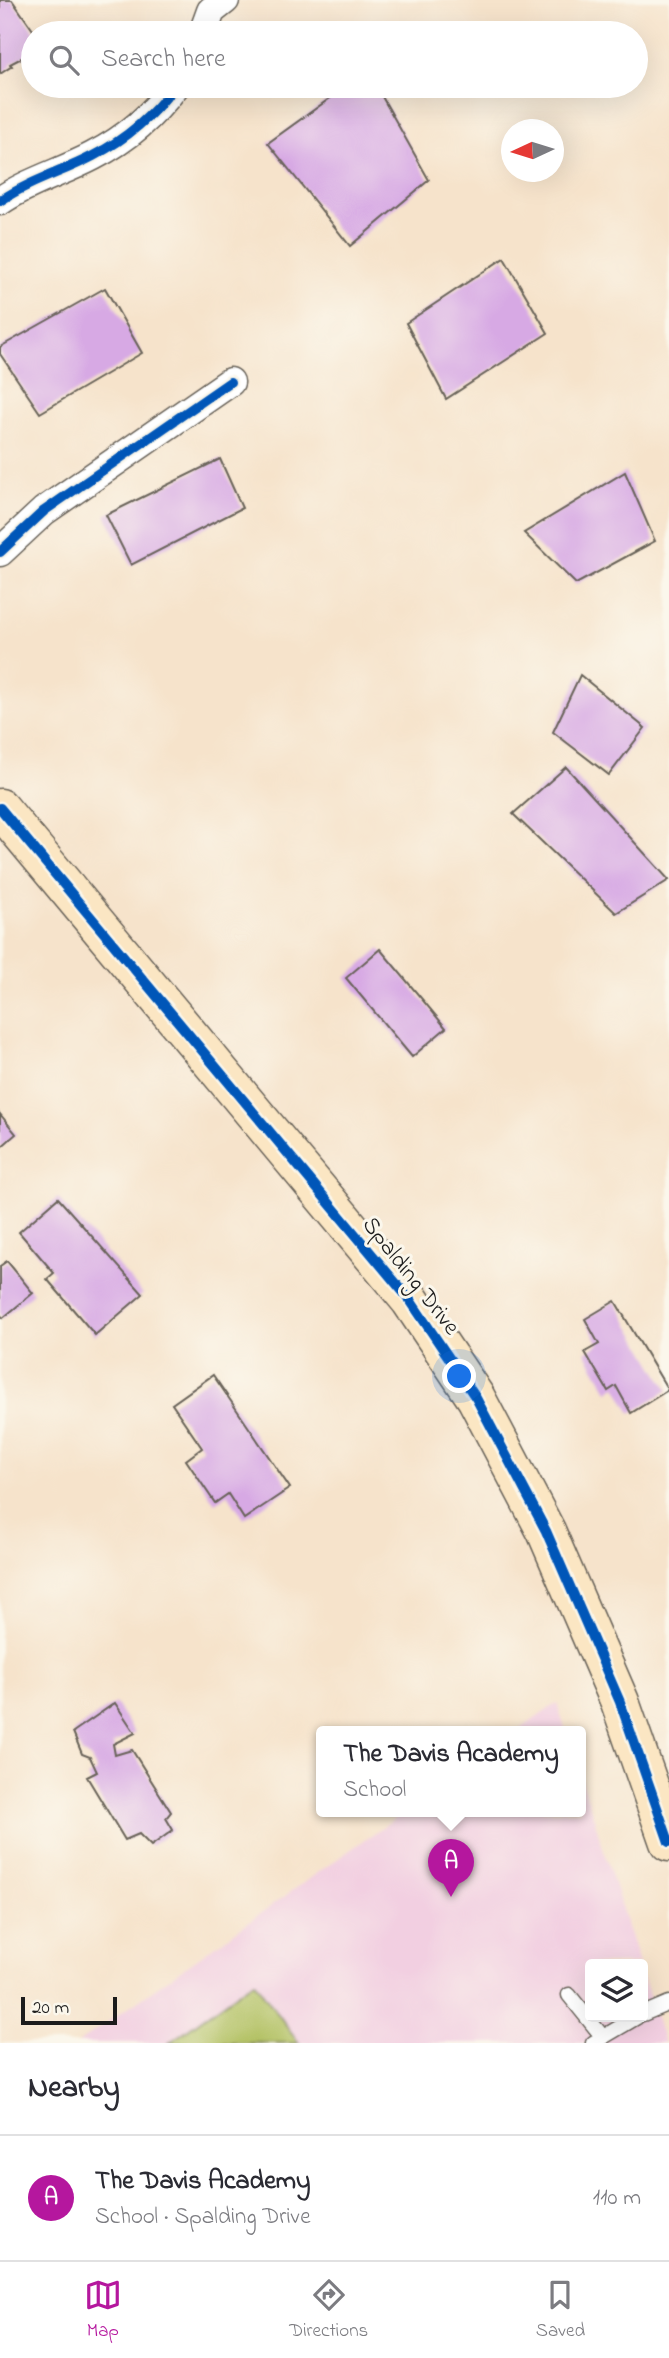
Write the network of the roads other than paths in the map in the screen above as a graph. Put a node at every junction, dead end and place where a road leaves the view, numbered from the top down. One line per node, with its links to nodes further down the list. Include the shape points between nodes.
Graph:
1 (225, 0): 2 (street, via 211,11)
2 (207, 21)
3 (166, 98): 4 (street, via 150,118 94,156)
4 (0, 201)
5 (230, 382): 6 (street, via 44,511)
6 (0, 552)
7 (0, 808): 8 (street, Spalding Drive, via 410,1300 476,1398 546,1531 620,1702)
8 (669, 1842)
9 (569, 1995): 13 (lane)
10 (669, 2003): 11 (lane)
11 (648, 2012)
12 (628, 2022): 13 (lane)
13 (597, 2040)

